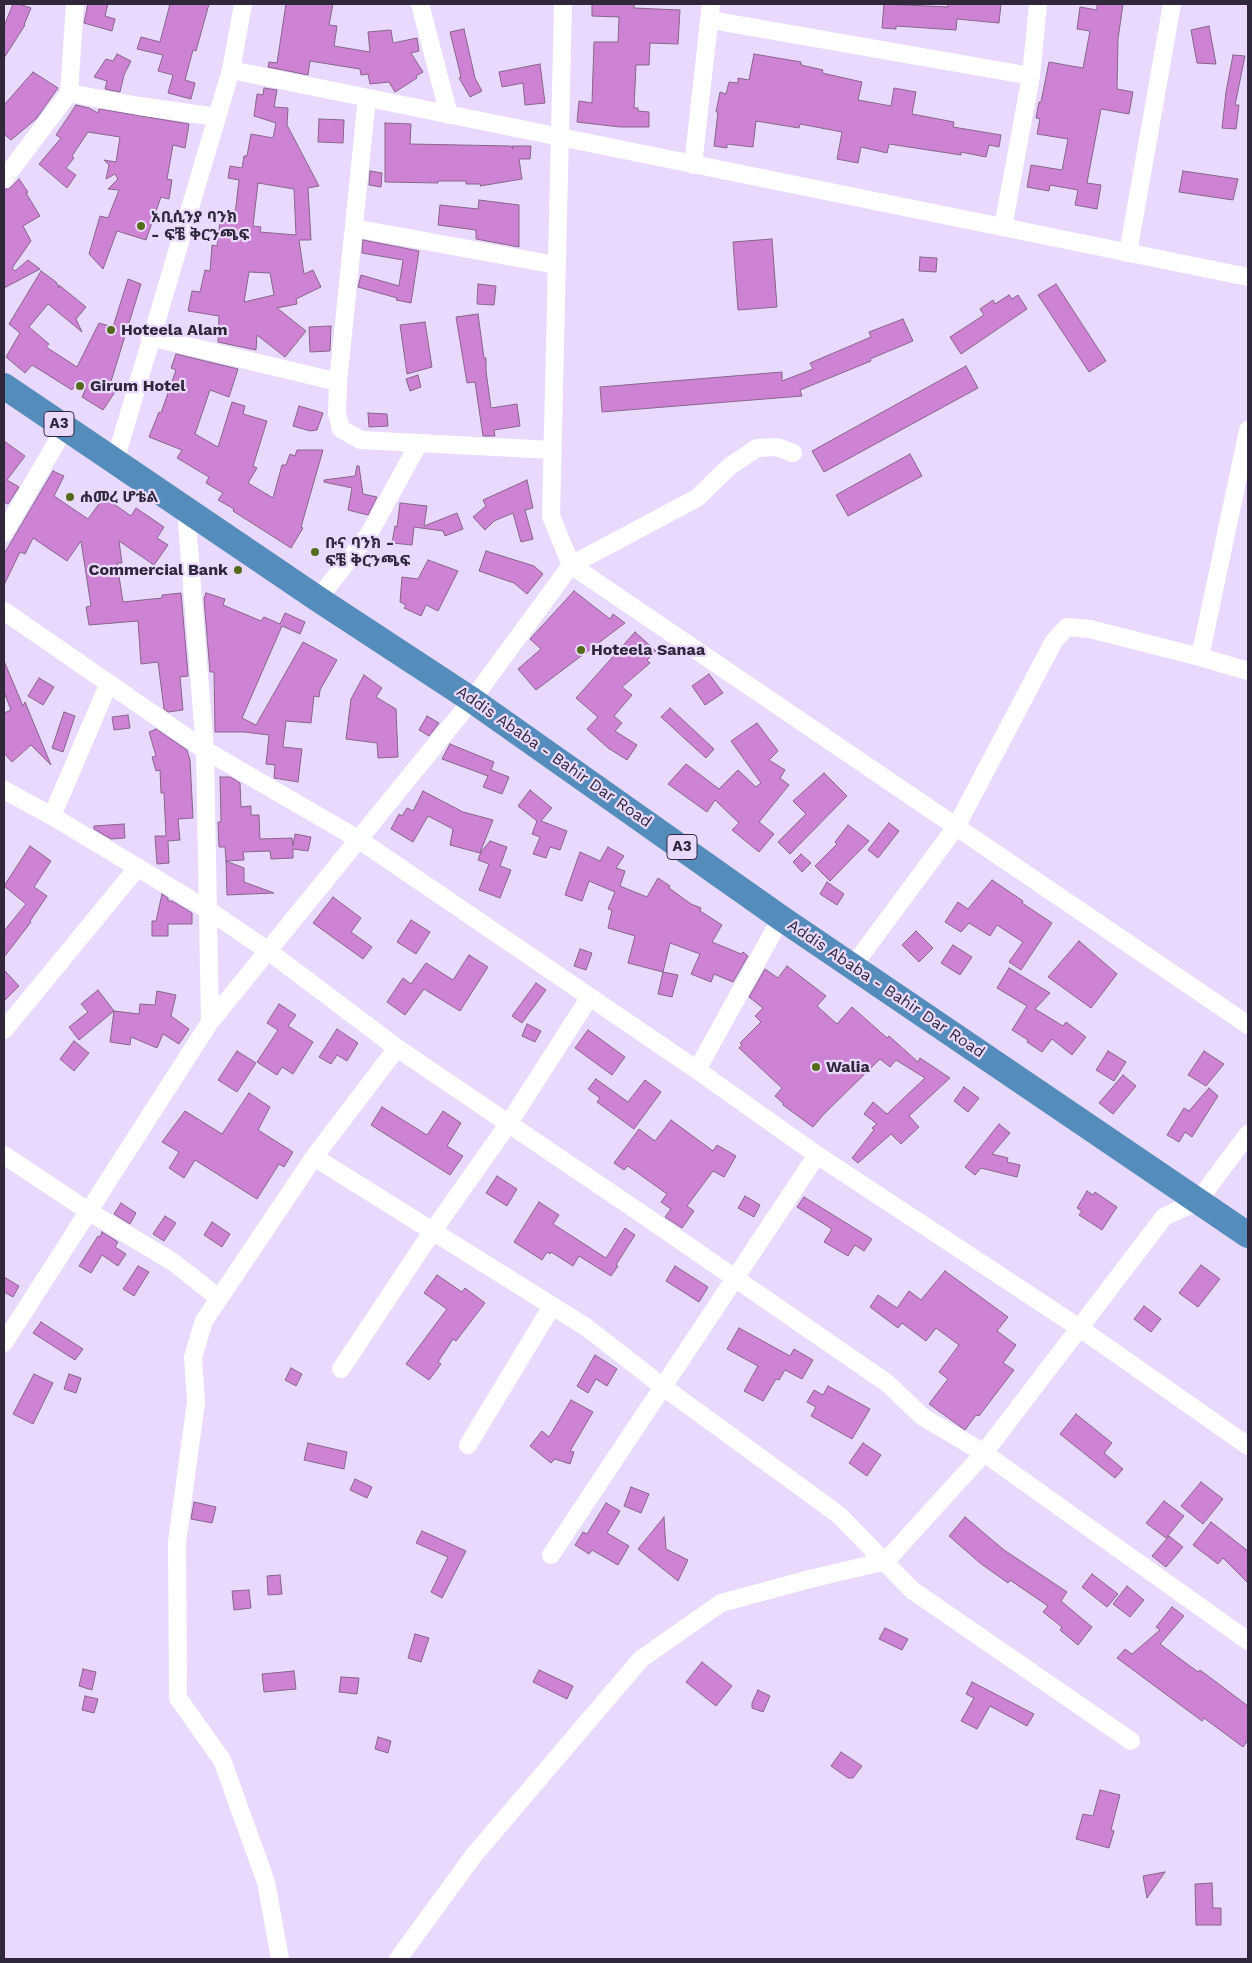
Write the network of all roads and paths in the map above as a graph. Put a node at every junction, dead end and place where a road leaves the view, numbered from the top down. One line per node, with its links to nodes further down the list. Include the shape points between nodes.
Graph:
1 (75, 4): 10 (street)
2 (243, 4): 8 (street)
3 (420, 4): 12 (street)
4 (563, 4): 14 (street)
5 (1038, 4): 9 (street)
6 (1172, 4): 19 (street)
7 (711, 12): 9 (street); 15 (street)
8 (231, 70): 11 (street); 13 (street)
9 (1031, 76): 17 (street)
10 (69, 93): 13 (street); 16 (street)
11 (367, 98): 12 (street); 18 (street)
12 (449, 115): 14 (street)
13 (217, 117): 22 (street)
14 (559, 137): 15 (street); 20 (street)
15 (693, 165): 17 (street)
16 (5, 177)
17 (1003, 227): 19 (street)
18 (354, 228): 20 (street); 23 (street)
19 (1128, 253): 21 (street)
20 (556, 265): 28 (street)
21 (1248, 277)
22 (150, 337): 23 (street); 30 (street)
23 (338, 382): 27 (street, via 337,412 341,429 361,440)
24 (4, 386): 25 (highway, Addis Ababa - Bahir Dar Road / A3)
25 (65, 428): 30 (highway, Addis Ababa - Bahir Dar Road / A3); 32 (street)
26 (1248, 430): 36 (street)
27 (419, 443): 28 (street); 34 (street, via 369,534)
28 (553, 450): 33 (street, via 551,516)
29 (793, 453): 33 (street, via 776,447 757,448 730,466 697,498)
30 (114, 461): 31 (highway, Addis Ababa - Bahir Dar Road / A3)
31 (186, 510): 34 (highway, Addis Ababa - Bahir Dar Road / A3); 40 (street)
32 (4, 533)
33 (572, 565): 39 (street); 43 (street)
34 (318, 599): 39 (highway, Addis Ababa - Bahir Dar Road / A3)
35 (4, 611): 38 (street)
36 (1200, 657): 37 (street); 43 (street, via 1090,629 1067,627 1054,641)
37 (1248, 672)
38 (109, 683): 40 (street); 42 (street)
39 (472, 700): 44 (street); 47 (highway, Addis Ababa - Bahir Dar Road / A3)
40 (205, 750): 44 (street); 46 (street)
41 (5, 794): 42 (street)
42 (52, 816): 45 (street)
43 (956, 828): 49 (street); 52 (street)
44 (358, 839): 48 (street); 50 (street)
45 (138, 867): 46 (street); 53 (street)
46 (208, 910): 48 (street); 51 (street)
47 (781, 918): 49 (highway, Addis Ababa - Bahir Dar Road / A3); 55 (street)
48 (267, 950): 51 (street); 54 (street)
49 (853, 966): 61 (highway, Addis Ababa - Bahir Dar Road / A3)
50 (589, 998): 55 (street); 56 (street)
51 (210, 1022): 62 (street)
52 (1248, 1025)
53 (4, 1028)
54 (398, 1048): 56 (street); 60 (street)
55 (697, 1070): 59 (street)
56 (509, 1123): 63 (street); 65 (street)
57 (1248, 1134): 61 (street)
58 (4, 1155): 62 (street)
59 (817, 1155): 65 (street); 68 (street)
60 (314, 1157): 63 (street); 66 (street)
61 (1198, 1200): 64 (highway, Addis Ababa - Bahir Dar Road / A3); 68 (street, via 1164,1217)
62 (88, 1211): 66 (street, via 174,1262); 69 (street)
63 (432, 1232): 67 (street); 70 (street)
64 (1248, 1235)
65 (735, 1278): 71 (street); 74 (street, via 887,1383 923,1417)
66 (219, 1298): 79 (street, via 204,1321 193,1357 196,1402 178,1542 178,1698 222,1760 266,1882)
67 (552, 1306): 71 (street, via 586,1327); 72 (street)
68 (1080, 1329): 73 (street); 74 (street)
69 (4, 1343)
70 (341, 1369)
71 (662, 1386): 75 (street); 76 (street, via 839,1516)
72 (468, 1445)
73 (1248, 1446)
74 (984, 1453): 76 (street); 77 (street)
75 (550, 1556)
76 (886, 1562): 78 (street, via 912,1590); 80 (street, via 810,1578 722,1603 641,1659 474,1855)
77 (1248, 1641)
78 (1131, 1741)
79 (280, 1959)
80 (398, 1959)

